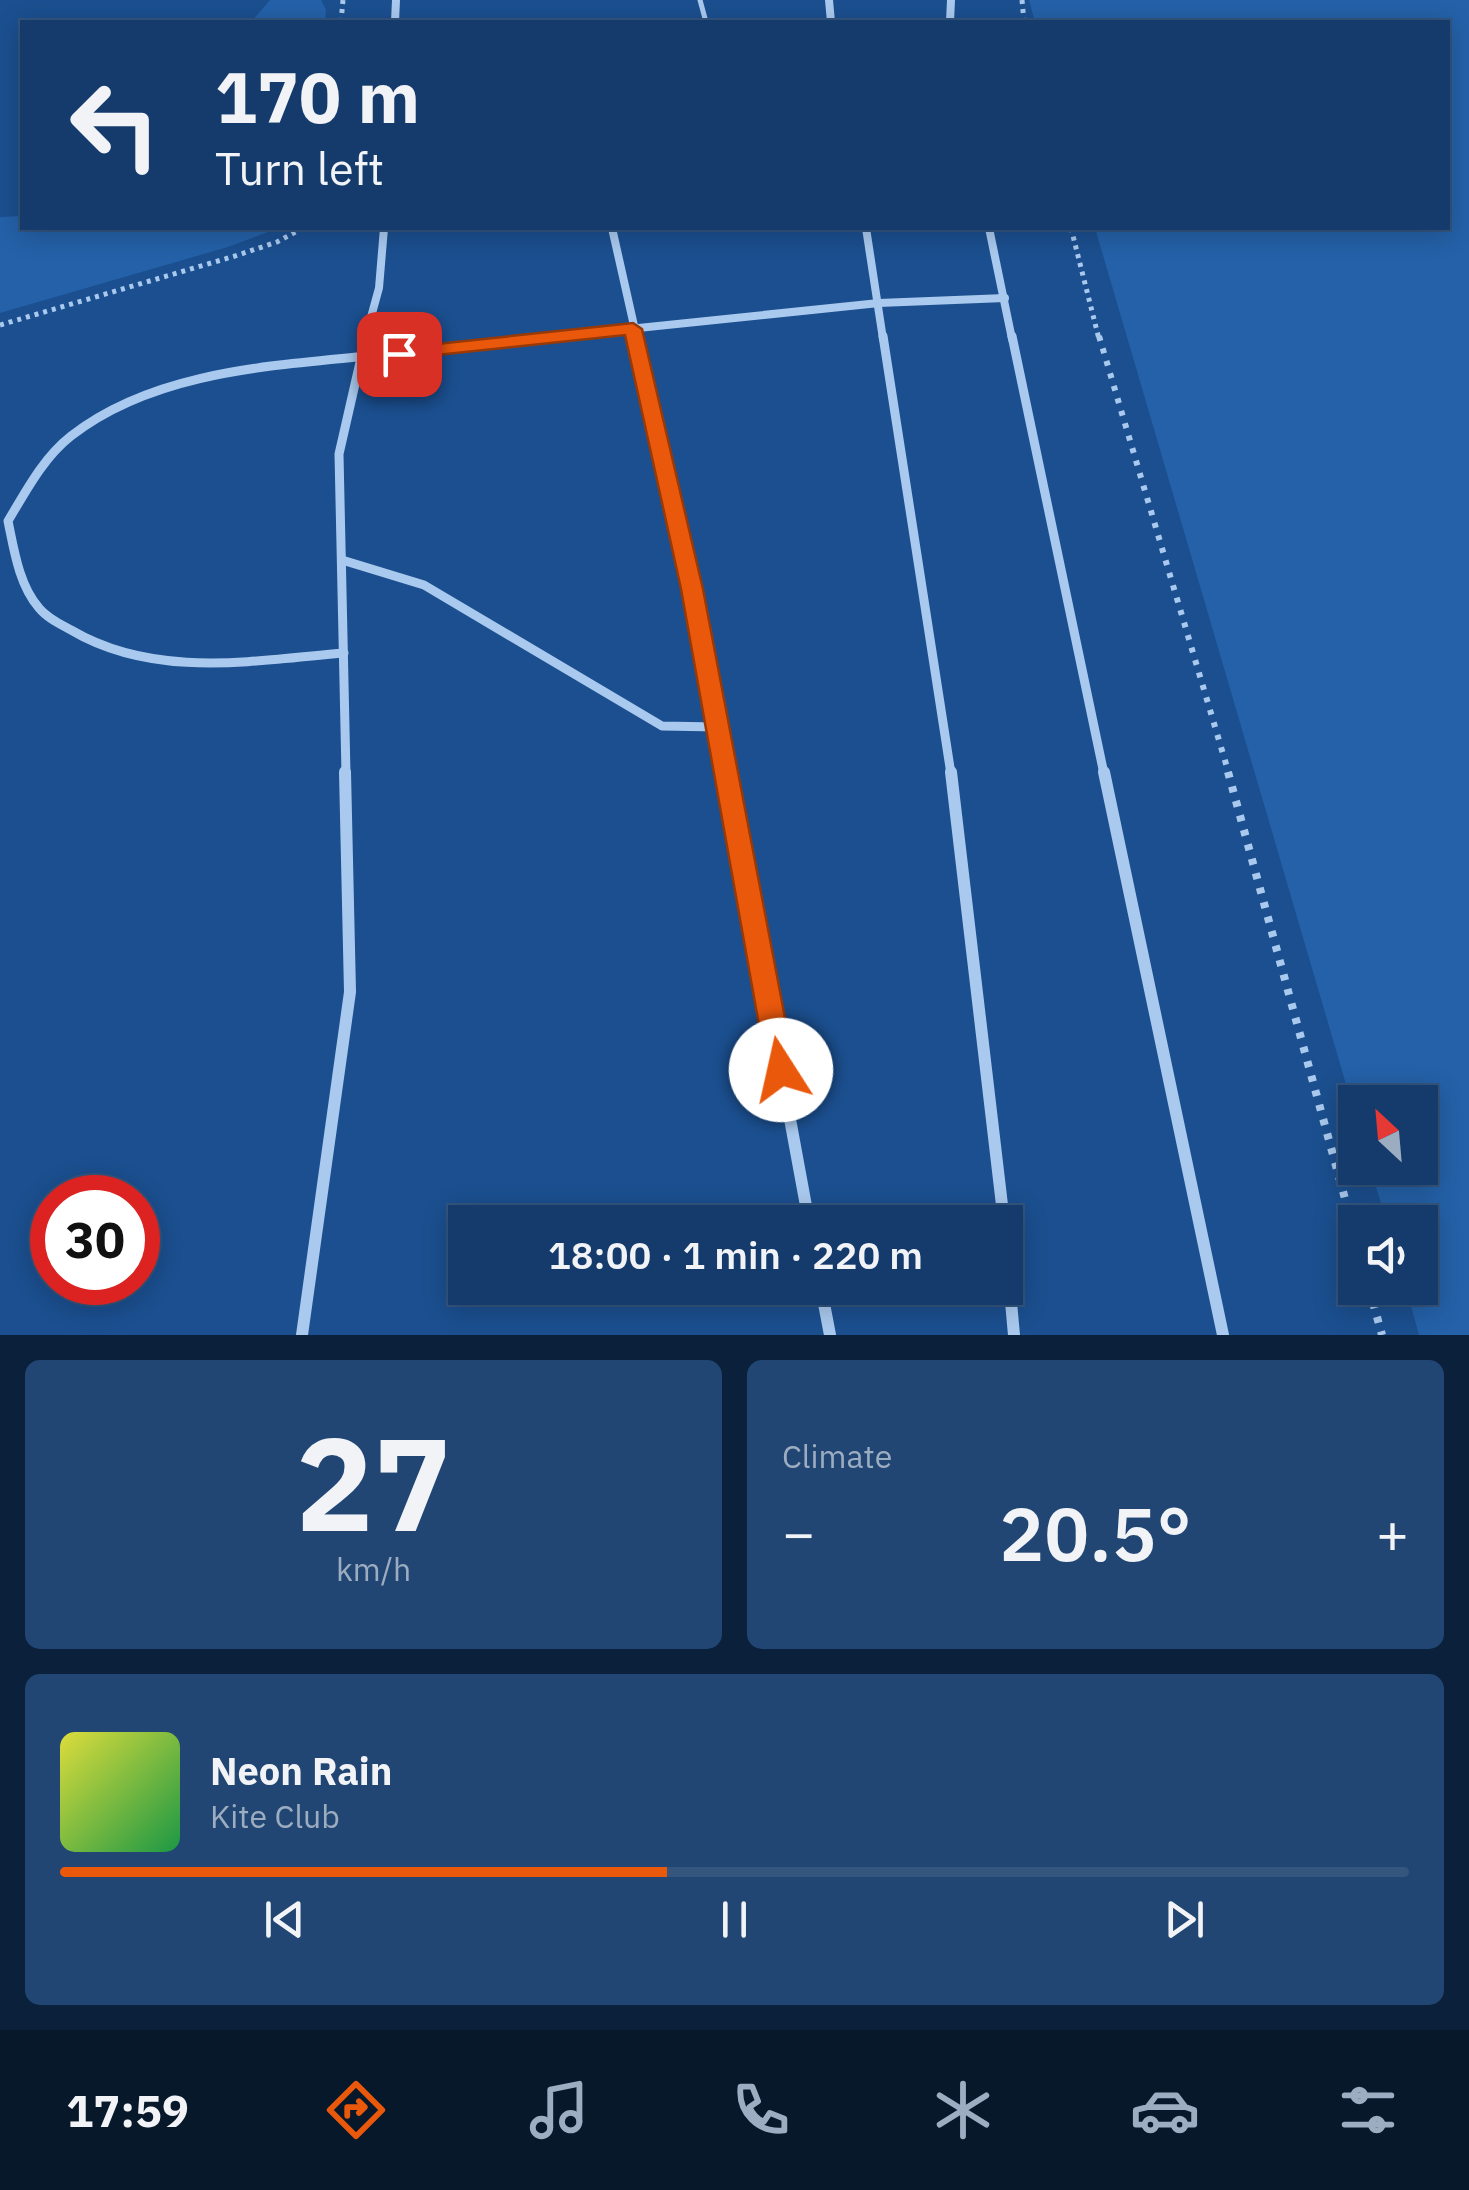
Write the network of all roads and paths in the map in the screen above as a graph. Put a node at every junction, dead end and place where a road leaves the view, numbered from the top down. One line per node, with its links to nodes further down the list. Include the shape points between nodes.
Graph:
1 (299, 230): 9 (path, via 235,256)
2 (384, 230): 11 (street, via 379,288)
3 (612, 230): 10 (street)
4 (866, 230): 8 (street)
5 (989, 230): 7 (street)
6 (1071, 230): 17 (path)
7 (1004, 298): 8 (street); 24 (street)
8 (878, 303): 10 (street); 16 (street, via 960,832)
9 (0, 325)
10 (633, 329): 11 (street); 14 (street)
11 (360, 358): 12 (street, via 339,454); 13 (street, via 257,367 120,408 68,438 8,520 16,560 38,608 83,640 137,659)
12 (342, 560): 13 (street); 14 (street, via 424,585 662,726)
13 (344, 654): 21 (street, via 350,992)
14 (718, 727): 15 (street)
15 (806, 1205)
16 (1002, 1205)
17 (1347, 1205)
18 (824, 1305): 22 (street)
19 (1011, 1305): 23 (street)
20 (1374, 1305): 25 (path)
21 (302, 1335)
22 (830, 1335)
23 (1014, 1335)
24 (1223, 1335)
25 (1382, 1335)

